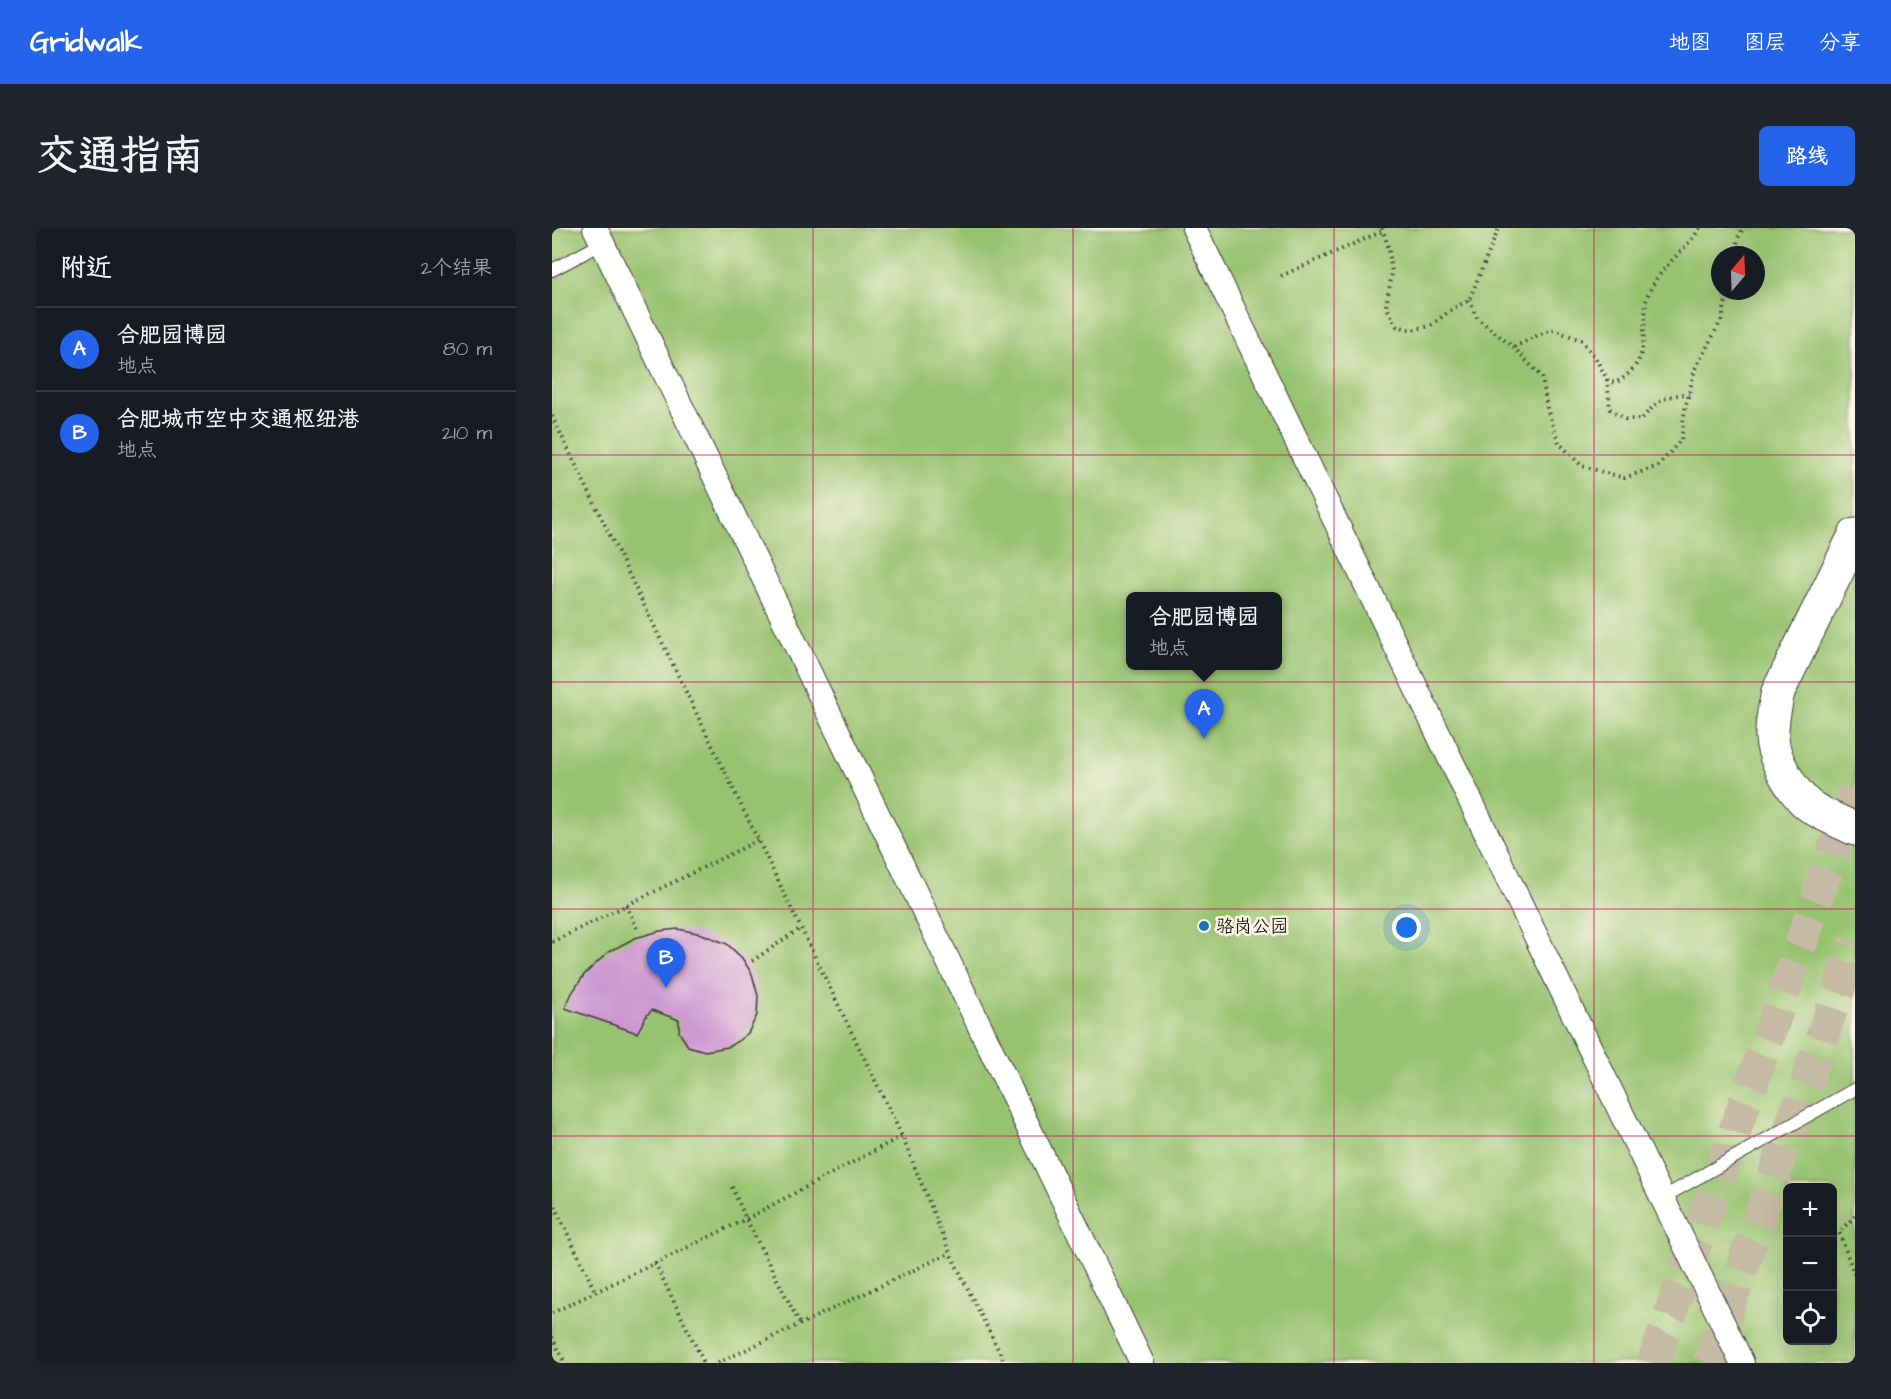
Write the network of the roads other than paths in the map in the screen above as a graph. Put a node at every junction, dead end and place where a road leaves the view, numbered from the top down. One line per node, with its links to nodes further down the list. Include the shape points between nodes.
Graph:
1 (1194, 228): 7 (street)
2 (599, 236): 3 (lane); 8 (street)
3 (552, 270)
4 (1855, 535): 5 (main road, via 1778,692 1772,740 1791,786 1807,804)
5 (1855, 829)
6 (1855, 1089): 7 (lane)
7 (1662, 1198): 9 (street)
8 (1142, 1363)
9 (1742, 1363)

